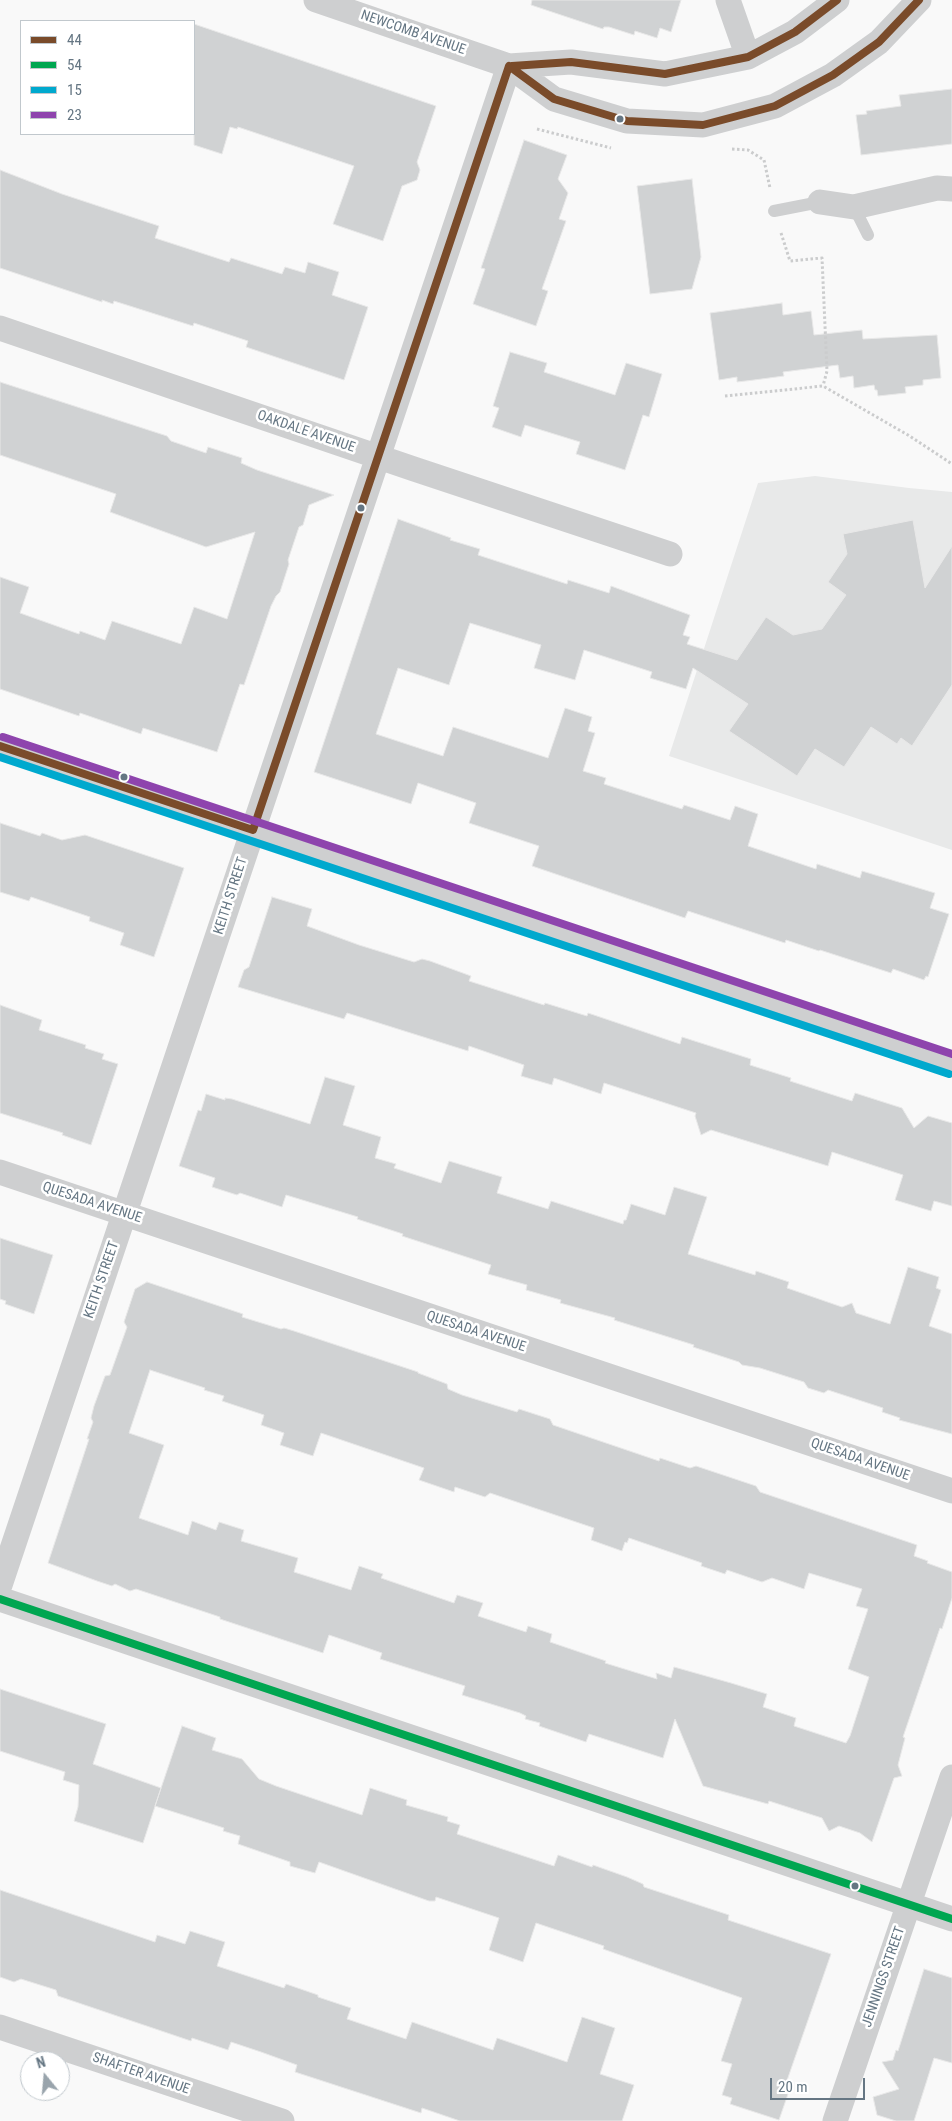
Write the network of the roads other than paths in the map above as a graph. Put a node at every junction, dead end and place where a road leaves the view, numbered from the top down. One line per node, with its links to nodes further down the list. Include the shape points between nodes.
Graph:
1 (316, 0): 6 (street, NEWCOMB AVENUE)
2 (728, 0): 5 (street)
3 (837, 0): 5 (street, NEWCOMB AVENUE, via 795,32)
4 (919, 0): 6 (street, NEWCOMB AVENUE, via 879,42 833,75 775,106 703,125 628,121 554,99)
5 (748, 57): 6 (street, NEWCOMB AVENUE, via 665,74 571,62)
6 (510, 66): 13 (street, KEITH STREET)
7 (952, 189): 9 (street, via 938,188)
8 (820, 202): 9 (street); 10 (lane)
9 (854, 207): 11 (lane)
10 (774, 211)
11 (868, 236)
12 (0, 328): 13 (street, OAKDALE AVENUE)
13 (378, 457): 14 (street, OAKDALE AVENUE); 16 (street, KEITH STREET)
14 (670, 554)
15 (0, 746): 16 (street)
16 (253, 830): 17 (street); 19 (street, KEITH STREET)
17 (952, 1065)
18 (0, 1172): 19 (street, QUESADA AVENUE)
19 (124, 1214): 20 (street, QUESADA AVENUE); 21 (street, KEITH STREET)
20 (952, 1491)
21 (0, 1585)
22 (0, 1599): 24 (street)
23 (952, 1777): 24 (street, JENNINGS STREET)
24 (909, 1904): 25 (street); 28 (street, JENNINGS STREET)
25 (952, 1919)
26 (0, 2027): 27 (street, SHAFTER AVENUE)
27 (282, 2121)
28 (835, 2121)

